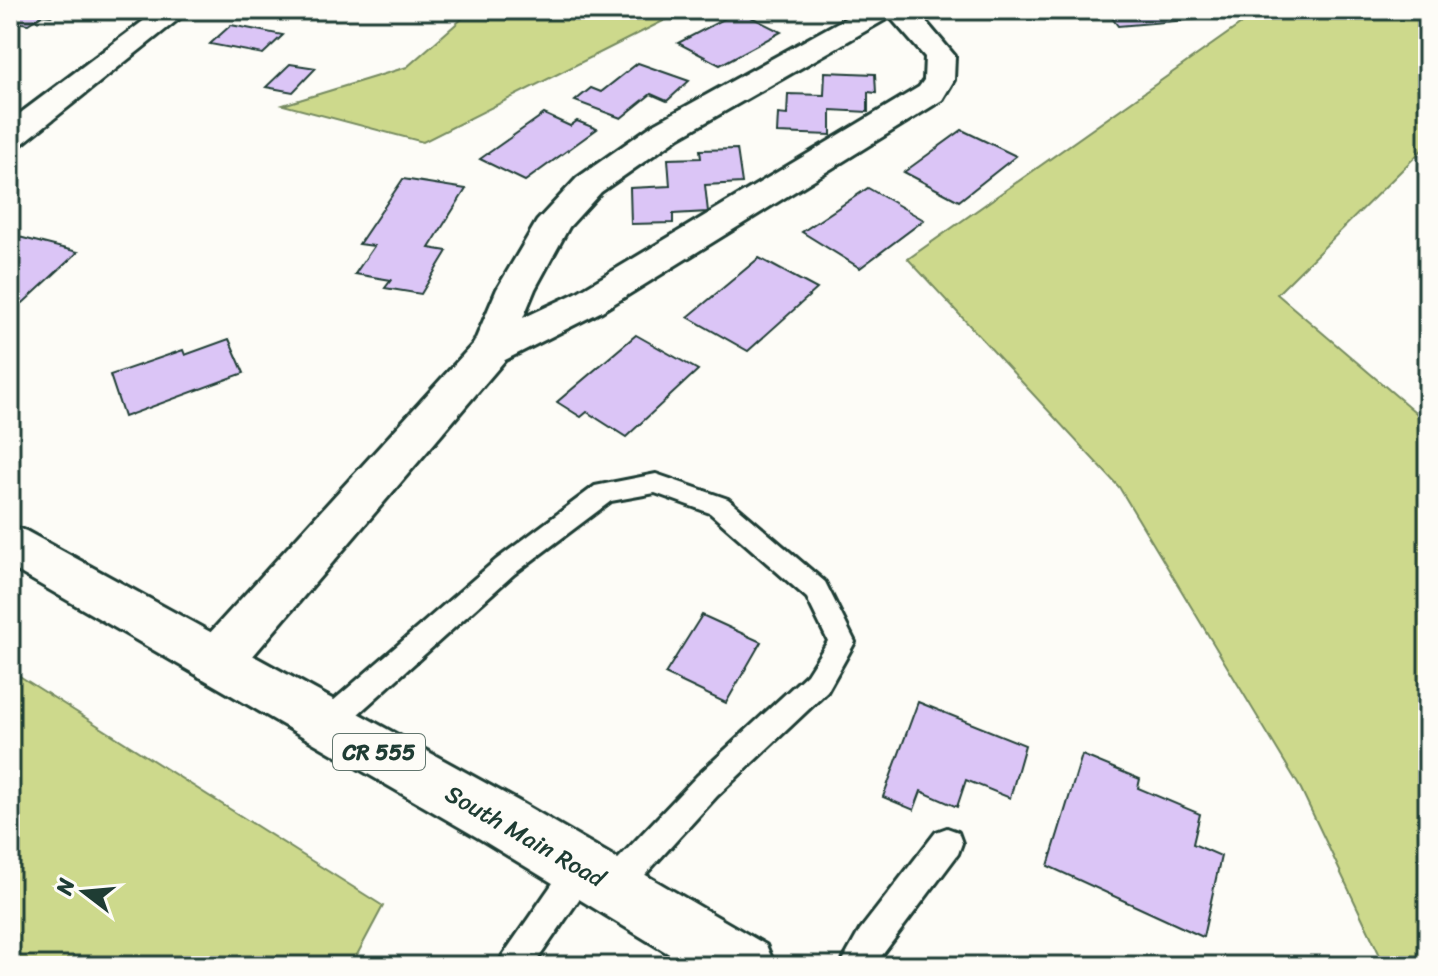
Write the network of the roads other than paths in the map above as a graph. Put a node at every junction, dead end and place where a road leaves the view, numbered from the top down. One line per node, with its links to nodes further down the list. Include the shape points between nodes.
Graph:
1 (176, 10): 4 (street)
2 (881, 10): 5 (street, via 666,131 589,185 555,221 516,289)
3 (900, 10): 5 (street, via 940,56 939,80 931,93 589,302)
4 (10, 137)
5 (491, 350): 7 (street)
6 (10, 544): 7 (street, South Main Road / CR 555)
7 (217, 661): 8 (street, South Main Road / CR 555)
8 (328, 723): 10 (street, South Main Road / CR 555); 10 (lane, via 505,567 604,493 656,483 719,506 816,590 842,642 817,683)
9 (947, 843): 13 (lane)
10 (598, 878): 11 (lane); 12 (street, South Main Road / CR 555)
11 (514, 966)
12 (745, 966)
13 (856, 966)

